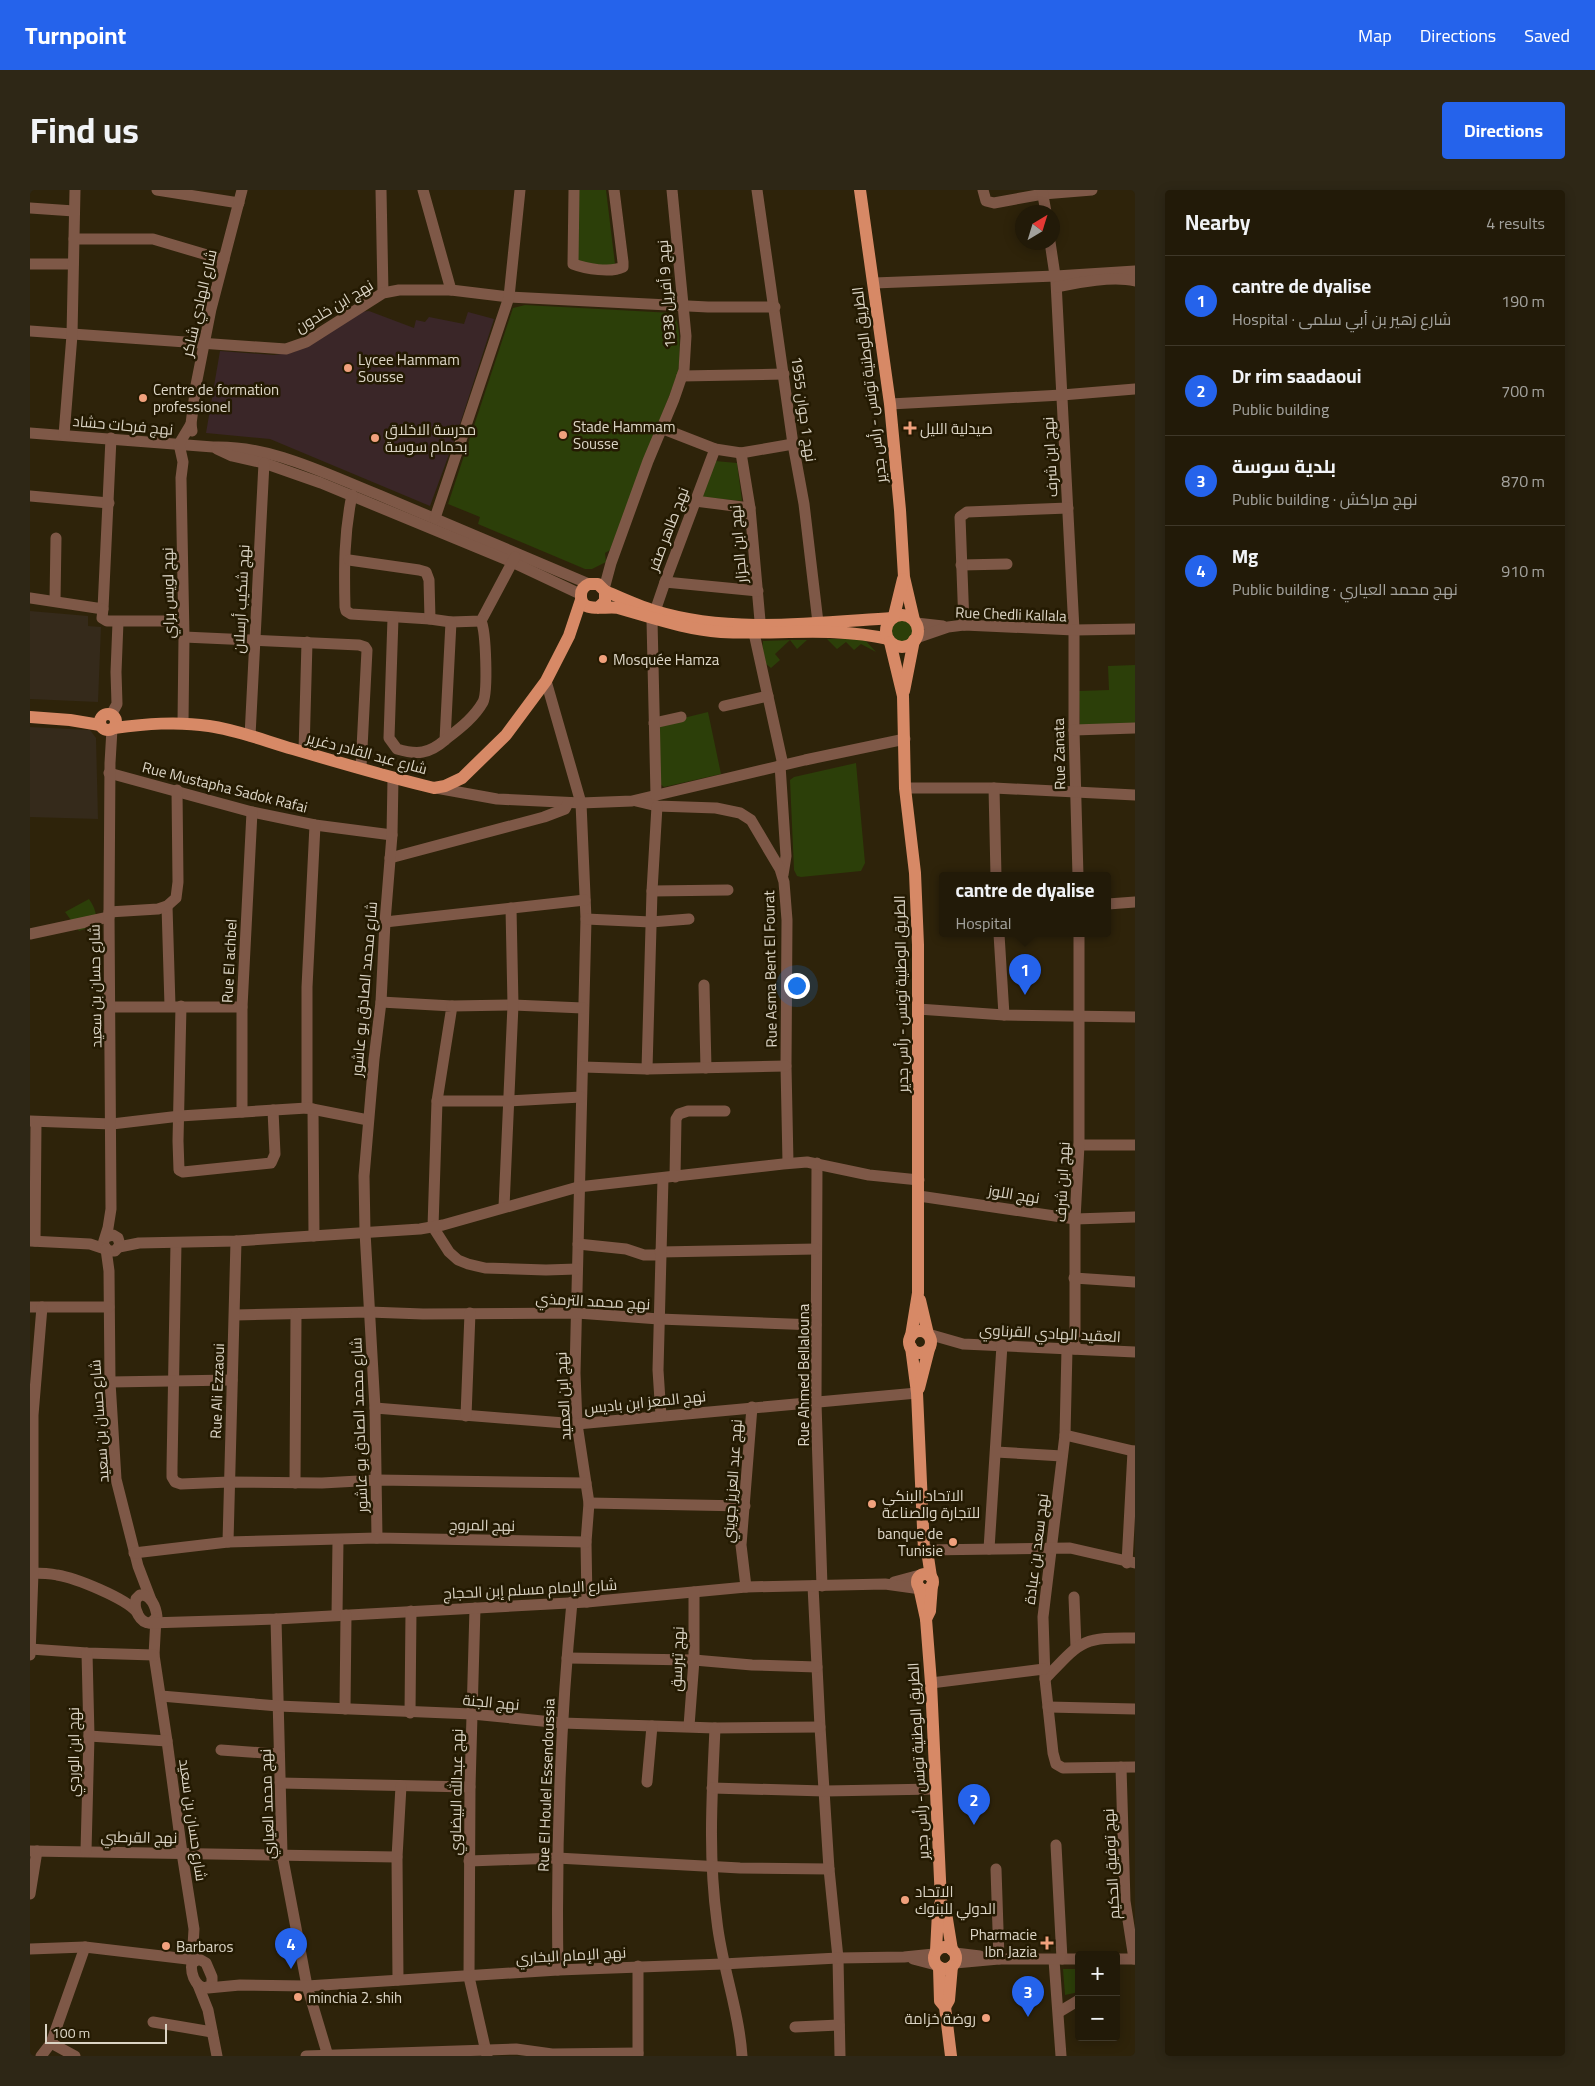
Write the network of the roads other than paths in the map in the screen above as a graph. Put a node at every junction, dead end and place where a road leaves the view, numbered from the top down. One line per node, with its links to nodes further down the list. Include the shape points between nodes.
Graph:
1 (75, 190): 18 (street)
2 (157, 190): 15 (street)
3 (242, 190): 15 (street, شارع الهادي شاكر)
4 (381, 190): 29 (street)
5 (423, 190): 28 (street)
6 (520, 190): 30 (street)
7 (574, 190): 8 (street, via 573,264 615,270 623,267)
8 (614, 190)
9 (672, 190): 31 (street, نهج 9 أفريل 1938)
10 (757, 190): 32 (street, نهج 1 جوان 1955)
11 (860, 190): 27 (main road, الطريق الوطنية تونس - رأس جدير)
12 (983, 190): 14 (street, via 986,201 994,203)
13 (1092, 190): 14 (street)
14 (1043, 192): 16 (street)
15 (239, 203): 21 (street, شارع الهادي شاكر)
16 (1045, 205)
17 (30, 208): 18 (street)
18 (74, 211): 19 (street)
19 (74, 239): 21 (street, via 153,239); 23 (street)
20 (1051, 250): 26 (street, نهج ابن شرف)
21 (224, 260): 35 (street, شارع الهادي شاكر)
22 (30, 264): 23 (street)
23 (73, 264): 34 (street)
24 (1135, 271): 26 (street)
25 (1135, 281): 26 (street)
26 (1056, 282): 27 (street); 39 (street, نهج ابن شرف)
27 (874, 283): 40 (main road, الطريق الوطنية تونس - رأس جدير)
28 (451, 290): 29 (street, نهج ابن خلدون); 30 (street, نهج ابن خلدون)
29 (383, 292): 35 (street, نهج ابن خلدون, via 293,348)
30 (510, 297): 31 (street, نهج ابن خلدون); 60 (street)
31 (682, 306): 32 (street, نهج ابن خلدون); 37 (street, نهج 9 أفريل 1938, via 686,336)
32 (775, 307): 36 (street, نهج 1 جوان 1955)
33 (30, 331): 34 (street, نهج ابن خلدون)
34 (72, 335): 35 (street, نهج ابن خلدون); 44 (street)
35 (205, 344): 41 (street, شارع الهادي شاكر)
36 (784, 374): 37 (street); 47 (street, نهج 1 جوان 1955)
37 (682, 376): 42 (street, نهج 9 أفريل 1938)
38 (1135, 389): 39 (street)
39 (1062, 395): 40 (street); 59 (street, نهج ابن شرف)
40 (890, 404): 66 (main road, الطريق الوطنية تونس - رأس جدير)
41 (190, 424): 46 (street, شارع الهادي شاكر); 48 (street, شارع الهادي شاكر)
42 (661, 428): 50 (street); 68 (street, نهج 9 أفريل 1938, via 611,562)
43 (30, 433): 44 (street, نهج فرحات حشاد)
44 (64, 435): 45 (street, نهج فرحات حشاد)
45 (111, 438): 46 (street, نهج فرحات حشاد); 57 (street)
46 (180, 444): 48 (street, نهج فرحات حشاد); 52 (street)
47 (793, 444): 51 (street); 85 (street, نهج 1 جوان 1955)
48 (194, 445): 49 (street, نهج فرحات حشاد); 52 (street)
49 (213, 447): 53 (street, via 232,456); 60 (street, via 234,446 266,453)
50 (715, 449): 51 (street); 56 (street, نهج طاهر صفر)
51 (741, 453): 58 (street, نهج ابن الجزار)
52 (183, 462): 78 (street, نهج لويس براي, via 180,478)
53 (264, 463): 55 (street); 91 (street, نهج شكيب أرسلان)
54 (30, 496): 57 (street)
55 (352, 496): 62 (street); 76 (street, via 345,532 346,611)
56 (695, 501): 58 (street); 67 (street, نهج طاهر صفر)
57 (109, 503): 73 (street)
58 (750, 508): 69 (street, نهج ابن الجزار)
59 (1068, 508): 65 (street, via 963,514 959,520); 88 (street, نهج ابن شرف)
60 (435, 518): 62 (street)
61 (56, 538): 71 (street)
62 (515, 558): 68 (street); 79 (street)
63 (349, 560): 77 (street, via 426,572)
64 (1007, 564): 65 (street)
65 (961, 565): 83 (street)
66 (904, 577): 75 (main road, الطريق الوطنية تونس - رأس جدير); 82 (main road, الطريق الوطنية تونس - رأس جدير)
67 (664, 582): 69 (street); 74 (street, نهج طاهر صفر)
68 (592, 590): 72 (main road, via 584,604); 72 (main road, شارع عبد القادر دغرير, via 605,601); 74 (main road); 90 (main road, شارع عبد القادر دغرير)
69 (758, 591): 87 (street, نهج ابن الجزار)
70 (30, 598): 71 (street)
71 (55, 601): 73 (street)
72 (595, 608): 74 (main road, via 612,607); 90 (main road, شارع عبد القادر دغرير)
73 (102, 609): 80 (street, via 103,619)
74 (654, 615): 87 (main road, via 707,630); 103 (street, نهج طاهر صفر)
75 (893, 617): 82 (main road, via 905,615); 85 (main road); 93 (main road, via 886,628)
76 (394, 618): 77 (street); 108 (street, via 390,740 397,749 419,752 433,750)
77 (430, 619): 81 (street)
78 (183, 621): 80 (street); 89 (street, نهج لويس براي)
79 (481, 621): 81 (street); 108 (street, via 486,638 485,698 468,722)
80 (118, 622): 101 (street, via 117,704)
81 (451, 622): 108 (street)
82 (915, 622): 84 (street, Rue Chedli Kallala); 92 (main road, via 918,630)
83 (964, 625): 84 (street, Rue Chedli Kallala); 88 (street, Rue Chedli Kallala)
84 (948, 627): 92 (street, Rue Chedli Kallala)
85 (819, 628): 87 (main road); 93 (main road)
86 (1135, 629): 88 (street, Rue Chedli Kallala)
87 (759, 630): 96 (street, نهج ابن الجزار)
88 (1074, 630): 105 (street, Rue Zanata)
89 (184, 636): 91 (street); 102 (street, نهج لويس براي)
90 (569, 636): 95 (main road, شارع عبد القادر دغرير)
91 (254, 639): 94 (street); 106 (street, نهج شكيب أرسلان)
92 (915, 639): 93 (main road, via 904,646 897,646); 97 (main road, الطريق الوطنية تونس - رأس جدير)
93 (889, 640): 97 (main road, الطريق الوطنية تونس - رأس جدير)
94 (307, 642): 109 (street); 112 (street, via 359,645 367,650)
95 (546, 681): 114 (main road, شارع عبد القادر دغرير, via 506,735 477,765 462,778); 122 (street, نهج ابن العميد)
96 (768, 696): 98 (street); 110 (street, نهج ابن الجزار)
97 (903, 696): 107 (main road, الطريق الوطنية تونس - رأس جدير)
98 (724, 706)
99 (30, 717): 101 (main road, شارع عبد القادر دغرير)
100 (681, 717): 103 (street)
101 (108, 722): 102 (main road, شارع عبد القادر دغرير); 111 (street, شارع حسان بن سعيد)
102 (183, 723): 106 (main road, شارع عبد القادر دغرير, via 233,730)
103 (654, 723): 120 (street, نهج طاهر صفر)
104 (1135, 728): 105 (street)
105 (1074, 730): 118 (street, Rue Zanata)
106 (250, 736): 109 (main road, شارع عبد القادر دغرير)
107 (905, 739): 110 (street); 115 (main road, الطريق الوطنية تونس - رأس جدير)
108 (445, 740)
109 (304, 752): 112 (main road, شارع عبد القادر دغرير)
110 (782, 765): 120 (street); 129 (street, نهج ابن الجزار, via 786,856)
111 (110, 768): 117 (street, Rue Mustapha Sadok Rafai); 137 (street, شارع حسان بن سعيد)
112 (361, 768): 113 (main road, شارع عبد القادر دغرير)
113 (394, 778): 114 (main road, شارع عبد القادر دغرير); 125 (street, شارع محمد الصادق بو عاشور)
114 (434, 788): 121 (street, Rue Asma Bent El Fourat, via 497,799)
115 (904, 788): 116 (street); 153 (main road, الطريق الوطنية تونس - رأس جدير, via 915,873)
116 (994, 788): 118 (street); 127 (street)
117 (177, 790): 123 (street, Rue Mustapha Sadok Rafai); 135 (street, via 178,890 176,898)
118 (1075, 793): 119 (street); 128 (street, Rue Zanata)
119 (1135, 795)
120 (656, 800): 122 (street, Rue Asma Bent El Fourat); 129 (street, Rue Asma Bent El Fourat, via 740,813 751,820); 131 (street, نهج طاهر صفر)
121 (568, 803): 122 (street, Rue Asma Bent El Fourat); 126 (street, via 565,809 544,817)
122 (582, 803): 132 (street, نهج ابن العميد)
123 (252, 812): 124 (street, Rue Mustapha Sadok Rafai); 151 (street, Rue El achbel)
124 (315, 825): 125 (street, Rue Mustapha Sadok Rafai); 164 (street, via 308,987)
125 (392, 835): 126 (street, شارع محمد الصادق بو عاشور)
126 (390, 858): 140 (street, شارع محمد الصادق بو عاشور)
127 (996, 872)
128 (1078, 872)
129 (783, 877): 157 (street, Rue Asma Bent El Fourat, via 787,920)
130 (728, 890): 131 (street)
131 (652, 891): 141 (street, نهج طاهر صفر)
132 (585, 900): 136 (street); 138 (street, نهج ابن العميد)
133 (1135, 902): 134 (street)
134 (1111, 904)
135 (167, 906): 137 (street); 149 (street)
136 (511, 908): 140 (street); 147 (street)
137 (109, 914): 142 (street); 148 (street, شارع حسان بن سعيد)
138 (586, 919): 141 (street); 152 (street, نهج ابن العميد)
139 (689, 919): 141 (street)
140 (385, 922): 146 (street, شارع محمد الصادق بو عاشور)
141 (651, 922): 160 (street, نهج طاهر صفر)
142 (30, 934)
143 (999, 937): 154 (street)
144 (1079, 937): 155 (street)
145 (704, 985): 159 (street)
146 (381, 1002): 150 (street); 169 (street, شارع محمد الصادق بو عاشور)
147 (513, 1005): 150 (street); 152 (street); 163 (street)
148 (110, 1006): 149 (street); 171 (street, شارع حسان بن سعيد)
149 (176, 1006): 151 (street); 168 (street)
150 (452, 1006): 162 (street)
151 (242, 1007): 167 (street, Rue El achbel)
152 (583, 1008): 158 (street, نهج ابن العميد)
153 (918, 1009): 154 (street); 178 (main road, الطريق الوطنية تونس - رأس جدير)
154 (1004, 1014): 155 (street)
155 (1080, 1016): 156 (street); 172 (street, نهج ابن شرف)
156 (1135, 1017)
157 (786, 1066): 159 (street); 175 (street, Rue Asma Bent El Fourat)
158 (583, 1067): 160 (street); 161 (street, نهج ابن العميد)
159 (706, 1068): 160 (street)
160 (647, 1069)
161 (581, 1097): 163 (street); 177 (street, نهج ابن العميد)
162 (437, 1101): 163 (street); 182 (street)
163 (508, 1101): 179 (street)
164 (310, 1109): 165 (street); 169 (street); 184 (street)
165 (273, 1110): 167 (street); 168 (street, via 272,1163 183,1172 179,1169 178,1159)
166 (725, 1111): 176 (street, via 679,1114)
167 (242, 1112): 168 (street)
168 (180, 1116): 171 (street)
169 (368, 1120): 183 (street, شارع محمد الصادق بو عاشور)
170 (33, 1122): 171 (street); 185 (street)
171 (112, 1124): 187 (street, شارع حسان بن سعيد)
172 (1079, 1145): 173 (street); 181 (street, نهج ابن شرف)
173 (1135, 1145)
174 (817, 1163): 175 (street, نهج اللوز); 178 (street, نهج اللوز); 190 (street, Rue Ahmed Bellalouna)
175 (788, 1164): 176 (street, نهج اللوز)
176 (669, 1178): 177 (street, نهج اللوز); 191 (street)
177 (578, 1187): 179 (street, نهج اللوز); 189 (street, نهج ابن العميد)
178 (919, 1188): 181 (street, نهج اللوز); 195 (main road, الطريق الوطنية تونس - رأس جدير)
179 (504, 1208): 182 (street, نهج اللوز)
180 (1135, 1218): 181 (street, نهج اللوز)
181 (1075, 1219): 193 (street, نهج ابن شرف)
182 (433, 1226): 183 (street, نهج اللوز); 192 (street, via 449,1252 468,1264 485,1268)
183 (364, 1232): 184 (street, نهج اللوز); 198 (street, شارع محمد الصادق بو عاشور)
184 (314, 1236): 186 (street, نهج اللوز)
185 (33, 1241): 187 (street, نهج اللوز)
186 (236, 1241): 188 (street, نهج اللوز); 201 (street, Rue Ali Ezzaoui)
187 (111, 1243): 188 (street, نهج اللوز); 197 (street, شارع حسان بن سعيد)
188 (176, 1243): 212 (street)
189 (578, 1244): 191 (street, via 623,1248 644,1254); 192 (street, نهج ابن العميد)
190 (816, 1249): 191 (street); 204 (street, Rue Ahmed Bellalouna)
191 (660, 1253): 203 (street)
192 (577, 1269): 200 (street, نهج ابن العميد)
193 (1074, 1278): 194 (street); 210 (street, نهج ابن شرف)
194 (1135, 1282)
195 (918, 1293): 205 (main road, الطريق الوطنية تونس - رأس جدير); 206 (main road, الطريق الوطنية تونس - رأس جدير)
196 (36, 1307): 197 (street); 242 (street)
197 (109, 1307): 214 (street, شارع حسان بن سعيد)
198 (369, 1312): 199 (street, نهج محمد الترمذي); 202 (street, نهج محمد الترمذي); 218 (street, شارع محمد الصادق بو عاشور)
199 (470, 1313): 200 (street, نهج محمد الترمذي); 219 (street)
200 (576, 1313): 203 (street, نهج محمد الترمذي); 221 (street, نهج ابن العميد, via 574,1374)
201 (235, 1315): 202 (street, نهج محمد الترمذي); 213 (street, Rue Ali Ezzaoui)
202 (296, 1315): 228 (street)
203 (659, 1319): 204 (street, نهج محمد الترمذي); 220 (street)
204 (816, 1325): 216 (street, Rue Ahmed Bellalouna)
205 (928, 1334): 206 (main road, via 921,1331); 207 (street); 209 (main road, via 932,1341)
206 (911, 1341): 209 (main road, via 919,1353); 215 (main road, الطريق الوطنية تونس - رأس جدير)
207 (963, 1344): 208 (street, العقيد الهادي القرناوي); 209 (street)
208 (1002, 1346): 210 (street, العقيد الهادي القرناوي); 224 (street)
209 (929, 1349): 215 (main road, الطريق الوطنية تونس - رأس جدير)
210 (1071, 1349): 211 (street, العقيد الهادي القرناوي); 222 (street, نهج سعد بن عبادة)
211 (1135, 1352)
212 (175, 1380): 213 (street); 214 (street); 227 (street, via 173,1480 181,1484)
213 (232, 1380): 227 (street, Rue Ali Ezzaoui)
214 (110, 1382): 239 (street, شارع حسان بن سعيد, via 116,1479)
215 (917, 1393): 216 (street, نهج المعز ابن باديس); 238 (main road, الطريق الوطنية تونس - رأس جدير)
216 (816, 1403): 217 (street, نهج المعز ابن باديس); 244 (street, Rue Ahmed Bellalouna)
217 (752, 1407): 220 (street, نهج المعز ابن باديس); 231 (street, نهج عبد العزيز جويني)
218 (375, 1408): 219 (street, نهج المعز ابن باديس); 226 (street, شارع محمد الصادق بو عاشور)
219 (466, 1416): 221 (street, نهج المعز ابن باديس)
220 (661, 1416): 221 (street, نهج المعز ابن باديس)
221 (577, 1424): 229 (street, نهج ابن العميد)
222 (1065, 1436): 223 (street); 225 (street, نهج سعد بن عبادة)
223 (1134, 1451): 240 (street)
224 (996, 1452): 225 (street); 237 (street)
225 (1062, 1456): 236 (street, نهج سعد بن عبادة)
226 (376, 1480): 228 (street); 229 (street); 232 (street, شارع محمد الصادق بو عاشور)
227 (228, 1482): 228 (street); 234 (street, Rue Ali Ezzaoui)
228 (295, 1483)
229 (586, 1483): 230 (street, نهج ابن العميد)
230 (590, 1503): 231 (street); 235 (street, نهج ابن العميد)
231 (745, 1506): 245 (street, نهج عبد العزيز جويني, via 741,1546)
232 (377, 1538): 233 (street, نهج المروج); 235 (street, نهج المروج)
233 (338, 1540): 234 (street, نهج المروج); 255 (street)
234 (228, 1542): 239 (street, نهج المروج)
235 (586, 1542): 252 (street, نهج ابن العميد)
236 (1050, 1548): 237 (street); 240 (street, via 1070,1548); 267 (street, نهج سعد بن عبادة, via 1044,1603)
237 (988, 1549): 238 (street)
238 (924, 1550): 243 (main road, الطريق الوطنية تونس - رأس جدير, via 921,1558)
239 (134, 1554): 241 (street, شارع حسان بن سعيد)
240 (1131, 1563)
241 (138, 1566): 249 (street, شارع حسان بن سعيد); 250 (street, شارع حسان بن سعيد)
242 (31, 1573): 247 (street, via 69,1578); 259 (street)
243 (924, 1584): 244 (street, شارع اﻹمام مسلم إبن الحجاج); 268 (main road, الطريق الوطنية تونس - رأس جدير, via 930,1611 926,1619)
244 (818, 1586): 245 (street, شارع اﻹمام مسلم إبن الحجاج); 266 (street, Rue Ahmed Bellalouna)
245 (746, 1587): 246 (street, شارع اﻹمام مسلم إبن الحجاج)
246 (694, 1592): 252 (street, شارع اﻹمام مسلم إبن الحجاج); 265 (street, نهج تبرسق)
247 (115, 1597): 249 (street); 256 (street)
248 (1074, 1597): 260 (street)
249 (136, 1599): 250 (street, via 142,1595); 256 (street, شارع حسان بن سعيد, via 134,1604)
250 (151, 1600): 256 (street, شارع حسان بن سعيد)
251 (572, 1602): 252 (street, شارع اﻹمام مسلم إبن الحجاج); 253 (street, شارع اﻹمام مسلم إبن الحجاج); 264 (street, Rue El Houlel Essendoussia)
252 (587, 1602)
253 (475, 1608): 254 (street, شارع اﻹمام مسلم إبن الحجاج); 275 (street, نهج عبدالله البيضاوي)
254 (410, 1611): 255 (street, شارع اﻹمام مسلم إبن الحجاج); 274 (street)
255 (341, 1615): 257 (street, شارع اﻹمام مسلم إبن الحجاج); 272 (street)
256 (149, 1618): 257 (street, شارع اﻹمام مسلم إبن الحجاج, via 177,1623); 263 (street, شارع حسان بن سعيد); 263 (street, شارع حسان بن سعيد)
257 (276, 1619): 270 (street, نهج محمد العياري)
258 (1135, 1638): 260 (street, via 1095,1639)
259 (30, 1648): 261 (street); 262 (street)
260 (1073, 1649): 267 (street); 267 (street)
261 (87, 1653): 263 (street); 281 (street, نهج ابن الوردي)
262 (30, 1655)
263 (154, 1655): 269 (street, شارع حسان بن سعيد)
264 (566, 1658): 265 (street); 276 (street, Rue El Houlel Essendoussia)
265 (694, 1660): 266 (street); 278 (street, نهج تبرسق)
266 (817, 1667): 279 (street, Rue Ahmed Bellalouna)
267 (1044, 1669): 268 (street); 271 (street, نهج سعد بن عبادة)
268 (931, 1683): 292 (main road, الطريق الوطنية تونس - رأس جدير)
269 (161, 1696): 270 (street, نهج الجنة); 282 (street, شارع حسان بن سعيد)
270 (278, 1706): 272 (street, نهج الجنة); 284 (street, نهج محمد العياري)
271 (1048, 1707): 273 (street); 285 (street, نهج سعد بن عبادة, via 1056,1764 1063,1768)
272 (345, 1709): 274 (street, نهج الجنة)
273 (1135, 1709)
274 (410, 1713): 275 (street, نهج الجنة)
275 (472, 1714): 276 (street, نهج الجنة); 290 (street, نهج عبدالله البيضاوي)
276 (562, 1723): 277 (street, نهج الجنة); 301 (street, Rue El Houlel Essendoussia)
277 (652, 1726): 278 (street, نهج الجنة); 287 (street)
278 (689, 1726): 280 (street, نهج الجنة)
279 (820, 1727): 280 (street, نهج الجنة); 293 (street, Rue Ahmed Bellalouna)
280 (714, 1728): 291 (street)
281 (89, 1736): 282 (street); 297 (street, نهج ابن الوردي)
282 (168, 1741): 298 (street, شارع حسان بن سعيد)
283 (221, 1750): 284 (street)
284 (279, 1754): 288 (street, نهج محمد العياري)
285 (1121, 1767): 286 (street); 294 (street, نهج توفيق الحكيم)
286 (1135, 1767)
287 (647, 1782)
288 (280, 1783): 289 (street); 299 (street, نهج محمد العياري)
289 (401, 1786): 290 (street); 300 (street)
290 (470, 1787): 302 (street, نهج عبدالله البيضاوي)
291 (712, 1788): 293 (street); 303 (street)
292 (935, 1789): 293 (street); 307 (main road, الطريق الوطنية تونس - رأس جدير)
293 (824, 1791): 304 (street, Rue Ahmed Bellalouna)
294 (1129, 1802): 315 (street, نهج توفيق الحكيم, via 1125,1901)
295 (1056, 1845): 316 (street)
296 (34, 1851): 297 (street, نهج القرطبي); 306 (street)
297 (86, 1851): 298 (street, نهج القرطبي)
298 (182, 1853): 299 (street, نهج القرطبي); 318 (street, شارع حسان بن سعيد)
299 (282, 1854): 300 (street, نهج القرطبي); 326 (street, نهج محمد العياري)
300 (397, 1857): 323 (street)
301 (557, 1858): 302 (street); 303 (street); 321 (street, Rue El Houlel Essendoussia)
302 (469, 1861): 322 (street, نهج عبدالله البيضاوي)
303 (711, 1866): 304 (street); 319 (street)
304 (830, 1869): 310 (street, Rue Ahmed Bellalouna)
305 (996, 1869): 313 (street)
306 (30, 1894)
307 (941, 1901): 311 (main road, الطريق الوطنية تونس - رأس جدير); 312 (main road, الطريق الوطنية تونس - رأس جدير)
308 (85, 1947): 309 (street); 318 (street); 334 (street)
309 (30, 1949)
310 (838, 1958): 312 (street, نهج الإمام البخاري); 319 (street, نهج الإمام البخاري); 331 (street, Rue Ahmed Bellalouna)
311 (954, 1958): 312 (main road, via 946,1969); 312 (main road, via 942,1947); 313 (street); 328 (main road, الطريق الوطنية تونس - رأس جدير, via 949,2000)
312 (936, 1959): 328 (main road, الطريق الوطنية تونس - رأس جدير, via 940,2001)
313 (999, 1959): 316 (street)
314 (1075, 1959): 316 (street)
315 (1135, 1959): 317 (street)
316 (1058, 1960): 329 (street)
317 (1120, 1961)
318 (198, 1964): 324 (street, via 223,1980); 325 (street); 325 (street)
319 (723, 1964): 320 (street, نهج الإمام البخاري); 342 (street, via 739,2028)
320 (638, 1966): 321 (street, نهج الإمام البخاري); 336 (street)
321 (558, 1970): 322 (street, نهج الإمام البخاري)
322 (469, 1977): 323 (street, نهج الإمام البخاري); 335 (street, نهج عبدالله البيضاوي)
323 (398, 1980): 326 (street, نهج الإمام البخاري)
324 (240, 1984): 325 (street); 326 (street, نهج الإمام البخاري)
325 (208, 1986): 333 (street)
326 (307, 1986): 341 (street, نهج محمد العياري)
327 (1075, 2002): 329 (street)
328 (945, 2007): 344 (main road, الطريق الوطنية تونس - رأس جدير)
329 (1058, 2012): 345 (street)
330 (153, 2022): 333 (street)
331 (839, 2025): 332 (street); 343 (street, Rue Ahmed Bellalouna)
332 (795, 2027)
333 (212, 2032): 339 (street)
334 (51, 2043): 337 (street); 338 (street)
335 (487, 2053): 336 (street, via 516,2049 560,2054); 341 (street)
336 (638, 2054)
337 (40, 2056)
338 (75, 2056)
339 (217, 2056)
340 (306, 2056): 341 (street)
341 (328, 2056)
342 (742, 2056)
343 (840, 2056)
344 (947, 2056)
345 (1062, 2056)

